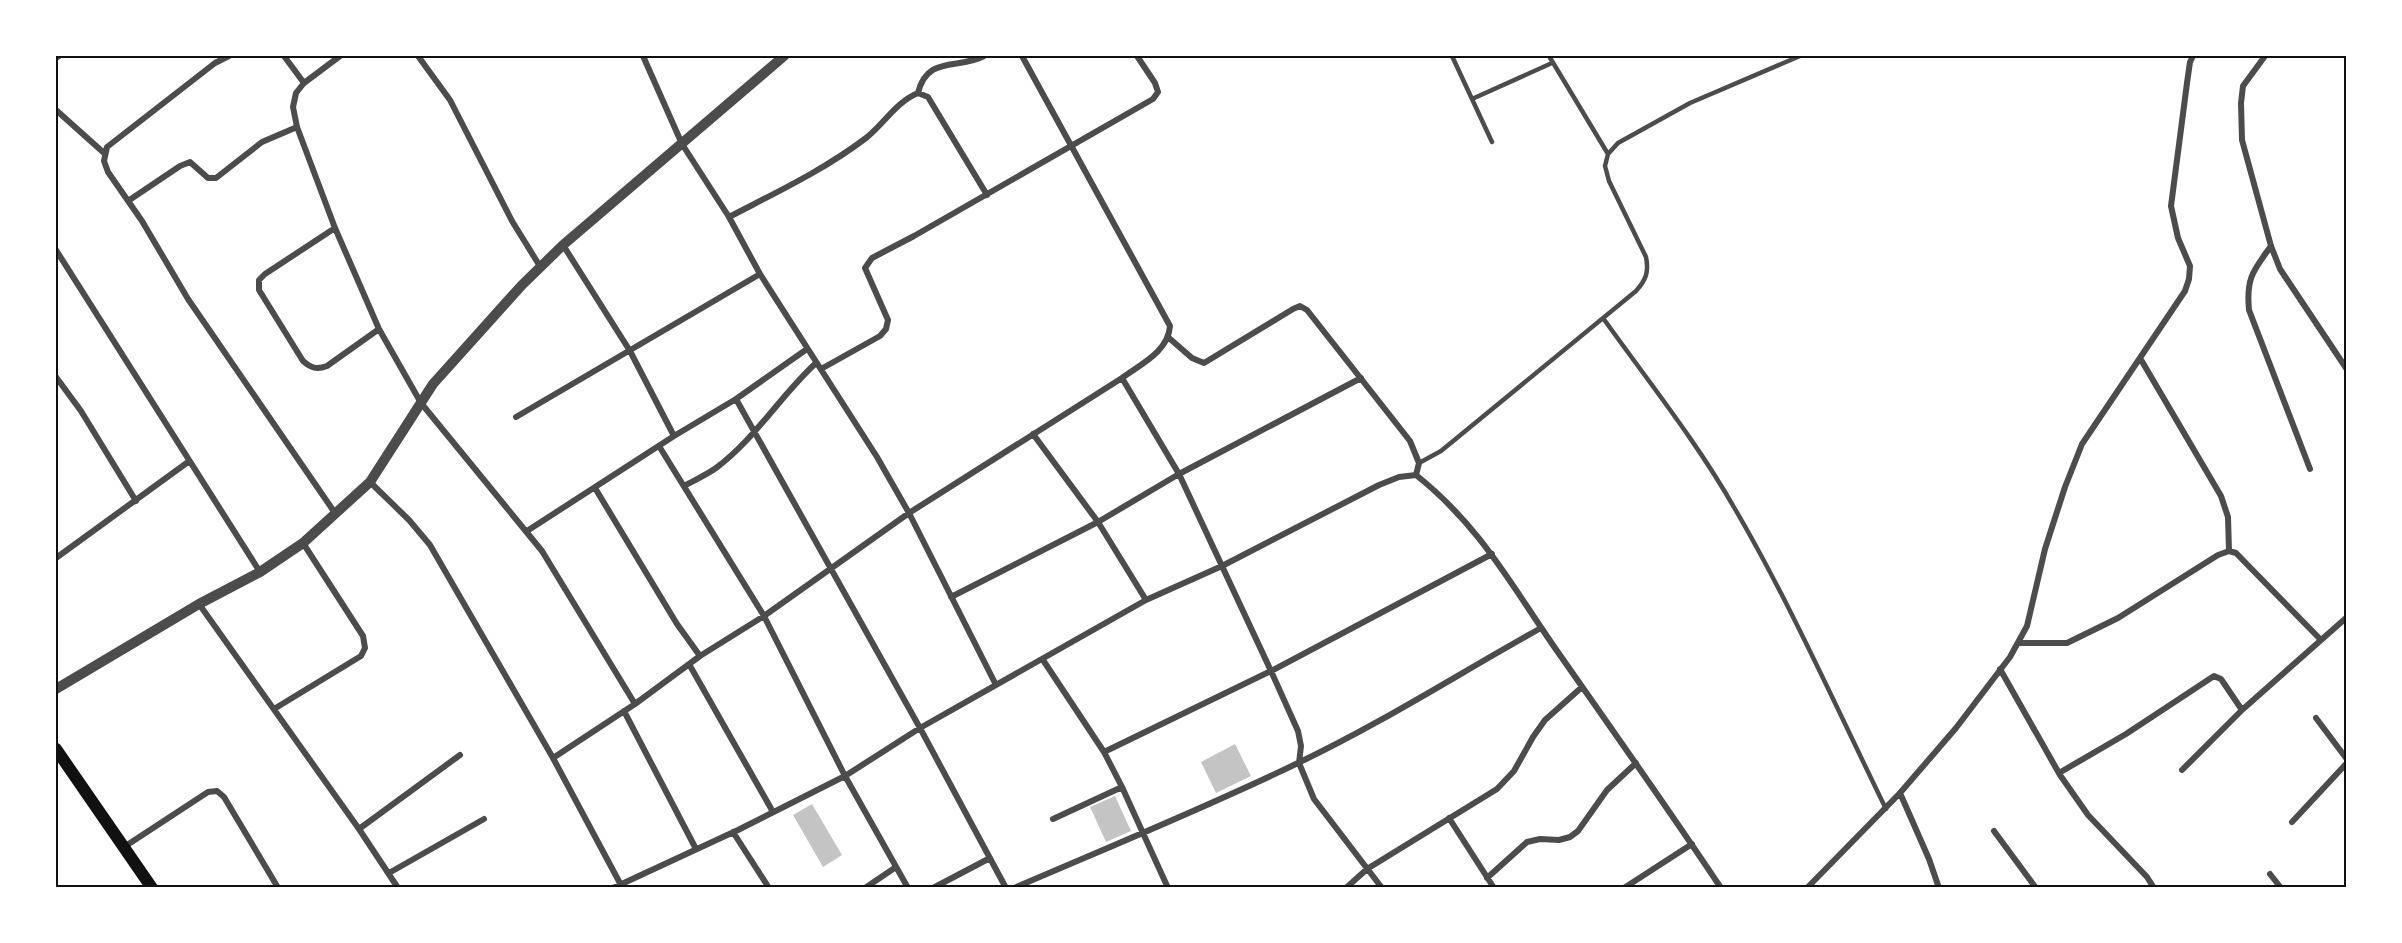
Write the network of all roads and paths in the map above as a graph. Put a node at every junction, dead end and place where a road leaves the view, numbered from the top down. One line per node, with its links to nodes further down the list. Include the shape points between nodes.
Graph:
1 (210, 56): 16 (street)
2 (229, 56): 16 (street)
3 (284, 56): 18 (street)
4 (340, 56): 18 (street)
5 (418, 56): 35 (street, via 450,100)
6 (643, 56): 24 (street)
7 (984, 56): 19 (street, via 927,73)
8 (1022, 56): 25 (street)
9 (1137, 56): 25 (street, via 1155,82 1158,92 1153,99)
10 (1452, 56): 20 (lane)
11 (1549, 56): 17 (lane)
12 (1800, 56): 27 (lane, via 1690,103 1618,142)
13 (2193, 56): 42 (street, via 2171,206 2190,266 2189,279)
14 (2265, 56): 33 (street, via 2243,86 2241,130)
15 (779, 57): 24 (street)
16 (215, 63): 26 (street, via 106,147)
17 (1552, 63): 20 (lane); 27 (lane)
18 (303, 83): 22 (street, via 293,107)
19 (918, 93): 28 (street, via 928,97); 30 (street, via 898,105 868,136 836,158)
20 (1472, 99): 23 (lane)
21 (56, 110): 26 (street)
22 (297, 127): 29 (street, via 262,142 216,178 208,178 190,162); 31 (street)
23 (1492, 142)
24 (682, 144): 30 (street); 32 (street)
25 (1070, 146): 28 (street); 39 (street, via 1170,326)
26 (104, 153): 29 (street, via 108,172)
27 (1608, 153): 37 (lane, via 1608,181 1648,267 1641,286)
28 (987, 195): 45 (street, via 867,262 865,268 888,320 886,329)
29 (128, 201): 65 (street, via 188,299)
30 (729, 217): 36 (street)
31 (335, 228): 38 (street); 38 (street, via 265,274 259,280 259,290 303,361 311,367 327,366)
32 (563, 245): 35 (street); 41 (street)
33 (2271, 246): 44 (street, via 2280,269); 58 (street, via 2253,271 2247,290 2249,310)
34 (56, 250): 56 (street)
35 (541, 268): 50 (street)
36 (760, 274): 40 (street); 41 (street)
37 (1604, 318): 57 (lane, via 1441,451); 111 (lane, via 1734,507)
38 (379, 329): 50 (street)
39 (1169, 338): 47 (street, via 1160,350); 48 (street, via 1204,363 1300,306 1307,309)
40 (807, 350): 43 (street); 49 (street)
41 (630, 351): 51 (street); 54 (street)
42 (2140, 358): 70 (street, via 2222,496 2228,517); 83 (street, via 2082,444 2045,549 2027,626)
43 (816, 363): 45 (street); 52 (street)
44 (2346, 368)
45 (821, 369): 66 (street)
46 (56, 377): 64 (street)
47 (1122, 378): 53 (street); 59 (street)
48 (1361, 378): 57 (street, via 1410,441); 59 (street)
49 (736, 399): 52 (street); 54 (street)
50 (421, 403): 61 (street); 68 (street)
51 (516, 417)
52 (754, 432): 62 (street, via 715,468); 74 (street)
53 (1033, 434): 66 (street); 67 (street)
54 (674, 436): 55 (street)
55 (659, 446): 62 (street); 63 (street)
56 (188, 462): 64 (street); 75 (street)
57 (1419, 463): 60 (street)
58 (2310, 469)
59 (1179, 474): 67 (street); 73 (street)
60 (1416, 476): 71 (street, via 1437,492); 73 (street, via 1399,477 1379,485)
61 (370, 482): 65 (street); 101 (street, via 430,545)
62 (684, 486): 79 (street)
63 (595, 488): 68 (street); 84 (street)
64 (136, 501): 72 (street)
65 (335, 513): 69 (street)
66 (909, 513): 74 (street); 76 (street)
67 (1098, 522): 76 (street); 77 (street)
68 (527, 531): 92 (street)
69 (303, 543): 75 (street); 93 (street, via 363,636 365,648 361,656)
70 (2229, 551): 82 (street, via 2236,553); 83 (street, via 2118,618 2067,643)
71 (1492, 554): 81 (street); 88 (street)
72 (56, 558)
73 (1222, 566): 77 (street); 88 (street)
74 (830, 568): 79 (street); 97 (street)
75 (260, 572): 78 (street)
76 (951, 597): 89 (street)
77 (1146, 600): 85 (street)
78 (199, 604): 91 (street); 93 (street)
79 (764, 616): 84 (street); 108 (street)
80 (2346, 618): 82 (street)
81 (1541, 628): 90 (street); 103 (street)
82 (2321, 640): 94 (street)
83 (2018, 643): 87 (street)
84 (700, 656): 86 (street)
85 (1043, 660): 89 (street); 99 (street)
86 (689, 664): 92 (street); 112 (street)
87 (2000, 669): 107 (street); 110 (street)
88 (1271, 672): 99 (street); 103 (street, via 1298,731)
89 (996, 685): 97 (street)
90 (1582, 687): 104 (street); 113 (street, via 1545,720 1514,771 1497,789)
91 (56, 689)
92 (635, 704): 95 (street)
93 (274, 709): 117 (street)
94 (2242, 710): 106 (street); 107 (street, via 2221,679 2214,676)
95 (624, 711): 101 (street); 123 (street)
96 (2316, 718): 102 (street)
97 (920, 728): 108 (street); 124 (street)
98 (56, 749): 122 (main road)
99 (1104, 752): 109 (street)
100 (460, 755): 117 (street)
101 (553, 758): 131 (street)
102 (2346, 758)
103 (1299, 763): 120 (street); 126 (street, via 1320,809)
104 (1636, 763): 121 (street); 129 (street, via 1607,790 1578,831 1559,840 1540,838 1527,842)
105 (2346, 764): 116 (street)
106 (2182, 770)
107 (2059, 773): 150 (street, via 2088,815)
108 (844, 776): 112 (street); 125 (street)
109 (1122, 787): 115 (street); 120 (street)
110 (1900, 793): 111 (street); 148 (street)
111 (1886, 809): 147 (street)
112 (773, 812): 119 (street)
113 (1449, 818): 126 (street); 129 (street)
114 (484, 819): 127 (street)
115 (1053, 819)
116 (2292, 822)
117 (359, 829): 127 (street)
118 (1994, 831): 149 (street)
119 (733, 832): 123 (street); 135 (street)
120 (1142, 834): 140 (street); 141 (street)
121 (1692, 844): 145 (street); 146 (street)
122 (124, 847): 130 (street, via 208,792 217,791); 132 (main road)
123 (696, 849): 131 (street)
124 (990, 858): 138 (street); 139 (street)
125 (896, 867): 136 (street); 137 (street)
126 (1367, 869): 142 (street); 143 (street)
127 (389, 873): 133 (street)
128 (2270, 874): 151 (street)
129 (1487, 878): 144 (street)
130 (277, 886)
131 (622, 886): 134 (street)
132 (152, 888)
133 (398, 888)
134 (613, 888)
135 (768, 888)
136 (865, 888)
137 (908, 888)
138 (933, 888)
139 (1006, 888)
140 (1014, 888)
141 (1167, 888)
142 (1346, 888)
143 (1382, 888)
144 (1494, 888)
145 (1624, 888)
146 (1721, 888)
147 (1807, 888)
148 (1939, 888)
149 (2036, 888)
150 (2154, 888)
151 (2281, 888)

